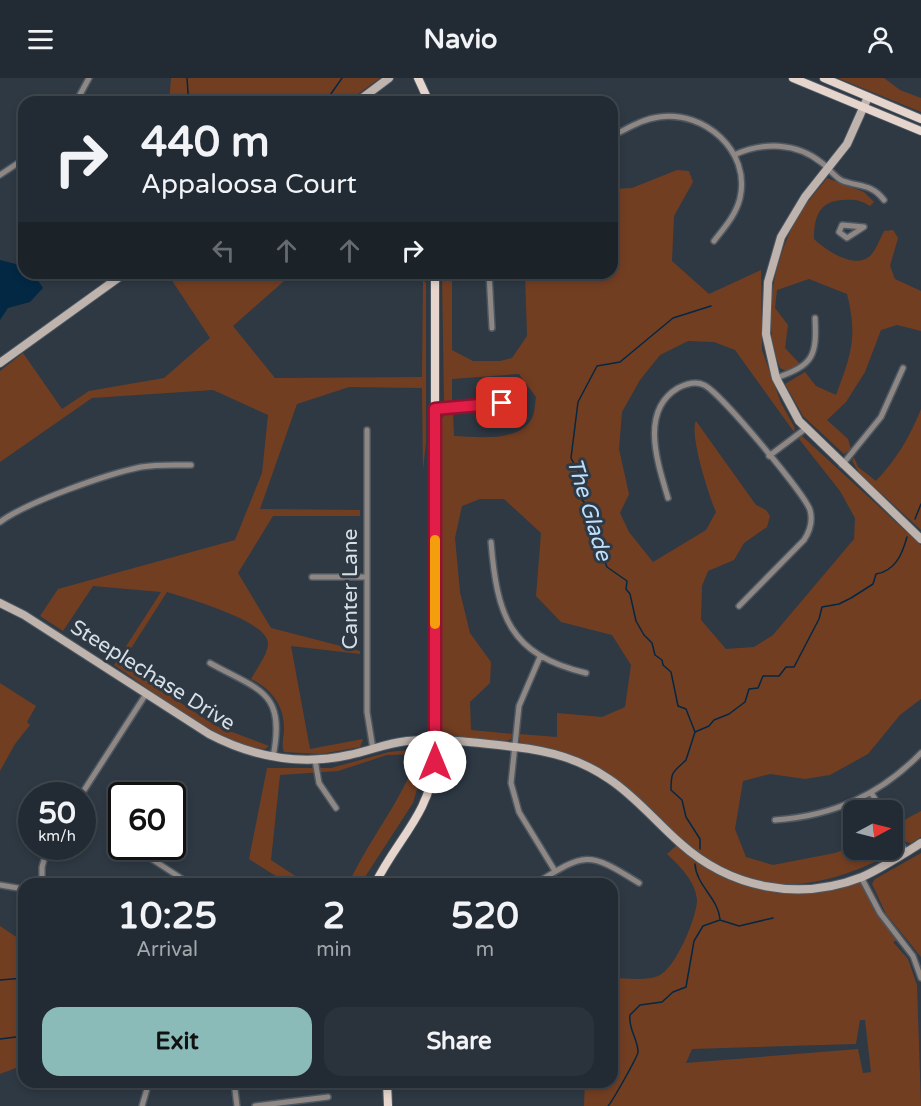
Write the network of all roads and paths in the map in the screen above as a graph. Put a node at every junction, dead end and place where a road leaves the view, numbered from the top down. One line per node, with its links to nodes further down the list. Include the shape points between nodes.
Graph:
1 (89, 78): 6 (street)
2 (388, 78): 7 (street)
3 (418, 78): 8 (main road)
4 (793, 78): 10 (main road)
5 (824, 78): 9 (main road)
6 (79, 96)
7 (365, 96)
8 (426, 96)
9 (868, 98): 10 (street); 11 (main road)
10 (864, 108): 12 (main road); 16 (street, via 847,144)
11 (921, 119)
12 (921, 130)
13 (618, 133): 14 (street, via 650,118 680,117 715,132)
14 (734, 155): 16 (street, via 752,148 784,146 805,153); 19 (street, via 741,177 740,196 730,220)
15 (18, 163): 17 (street)
16 (829, 169): 18 (street, via 843,181 873,188); 27 (street, via 787,226 770,268 765,324)
17 (0, 175)
18 (884, 200)
19 (714, 241)
20 (117, 279): 25 (street)
21 (435, 279): 29 (main road)
22 (489, 279): 24 (street)
23 (815, 318): 27 (street, via 811,358 803,367)
24 (492, 328)
25 (0, 363)
26 (903, 368): 34 (street, via 881,417)
27 (776, 378): 30 (street)
28 (502, 403): 29 (street)
29 (435, 409): 47 (main road)
30 (805, 429): 32 (street); 34 (street)
31 (367, 430): 40 (street, Canter Lane)
32 (769, 456): 35 (street, via 711,389 699,383 681,386 664,402 655,427 656,457); 42 (street, via 808,505 811,523 804,540)
33 (192, 465): 36 (street, via 131,469 23,507)
34 (842, 465): 37 (street)
35 (668, 498)
36 (0, 522)
37 (921, 539)
38 (491, 542): 43 (street, via 498,595 506,617 517,636)
39 (312, 577): 40 (street)
40 (367, 577): 49 (street, Canter Lane, via 367,712)
41 (0, 603): 46 (street, Steeplechase Drive)
42 (739, 606)
43 (540, 657): 45 (street); 48 (street, via 519,706)
44 (210, 663): 51 (street, via 250,684 272,704 278,726)
45 (586, 673)
46 (146, 694): 51 (street, Steeplechase Drive, via 224,742); 53 (street)
47 (435, 740): 48 (street, Steeplechase Drive); 49 (street, Steeplechase Drive, via 405,741); 67 (main road, via 434,775 425,805)
48 (515, 747): 63 (street, via 511,783 515,803); 64 (street, Steeplechase Drive, via 557,754 599,772 623,789 698,859 731,876 789,889 821,888)
49 (373, 749): 52 (street, Steeplechase Drive)
50 (921, 753): 54 (street)
51 (273, 757): 52 (street, Steeplechase Drive)
52 (315, 760): 56 (street, via 320,783)
53 (89, 782)
54 (872, 794): 55 (street); 57 (street, via 825,813)
55 (876, 800)
56 (336, 808)
57 (775, 820)
58 (921, 843): 60 (street, Steeplechase Drive)
59 (903, 847): 60 (street)
60 (906, 852): 64 (street, Steeplechase Drive)
61 (44, 860): 65 (street)
62 (153, 860): 66 (street)
63 (555, 871): 68 (street); 69 (street, via 577,860 597,859)
64 (861, 877): 72 (street, via 880,913 914,956)
65 (42, 878)
66 (181, 878)
67 (379, 878)
68 (544, 878)
69 (639, 883)
70 (0, 885): 71 (street)
71 (18, 888)
72 (921, 978)
73 (147, 1088): 77 (street)
74 (235, 1088): 78 (street)
75 (387, 1088): 80 (main road)
76 (328, 1097): 79 (street)
77 (142, 1106)
78 (237, 1106)
79 (255, 1106)
80 (388, 1106)

